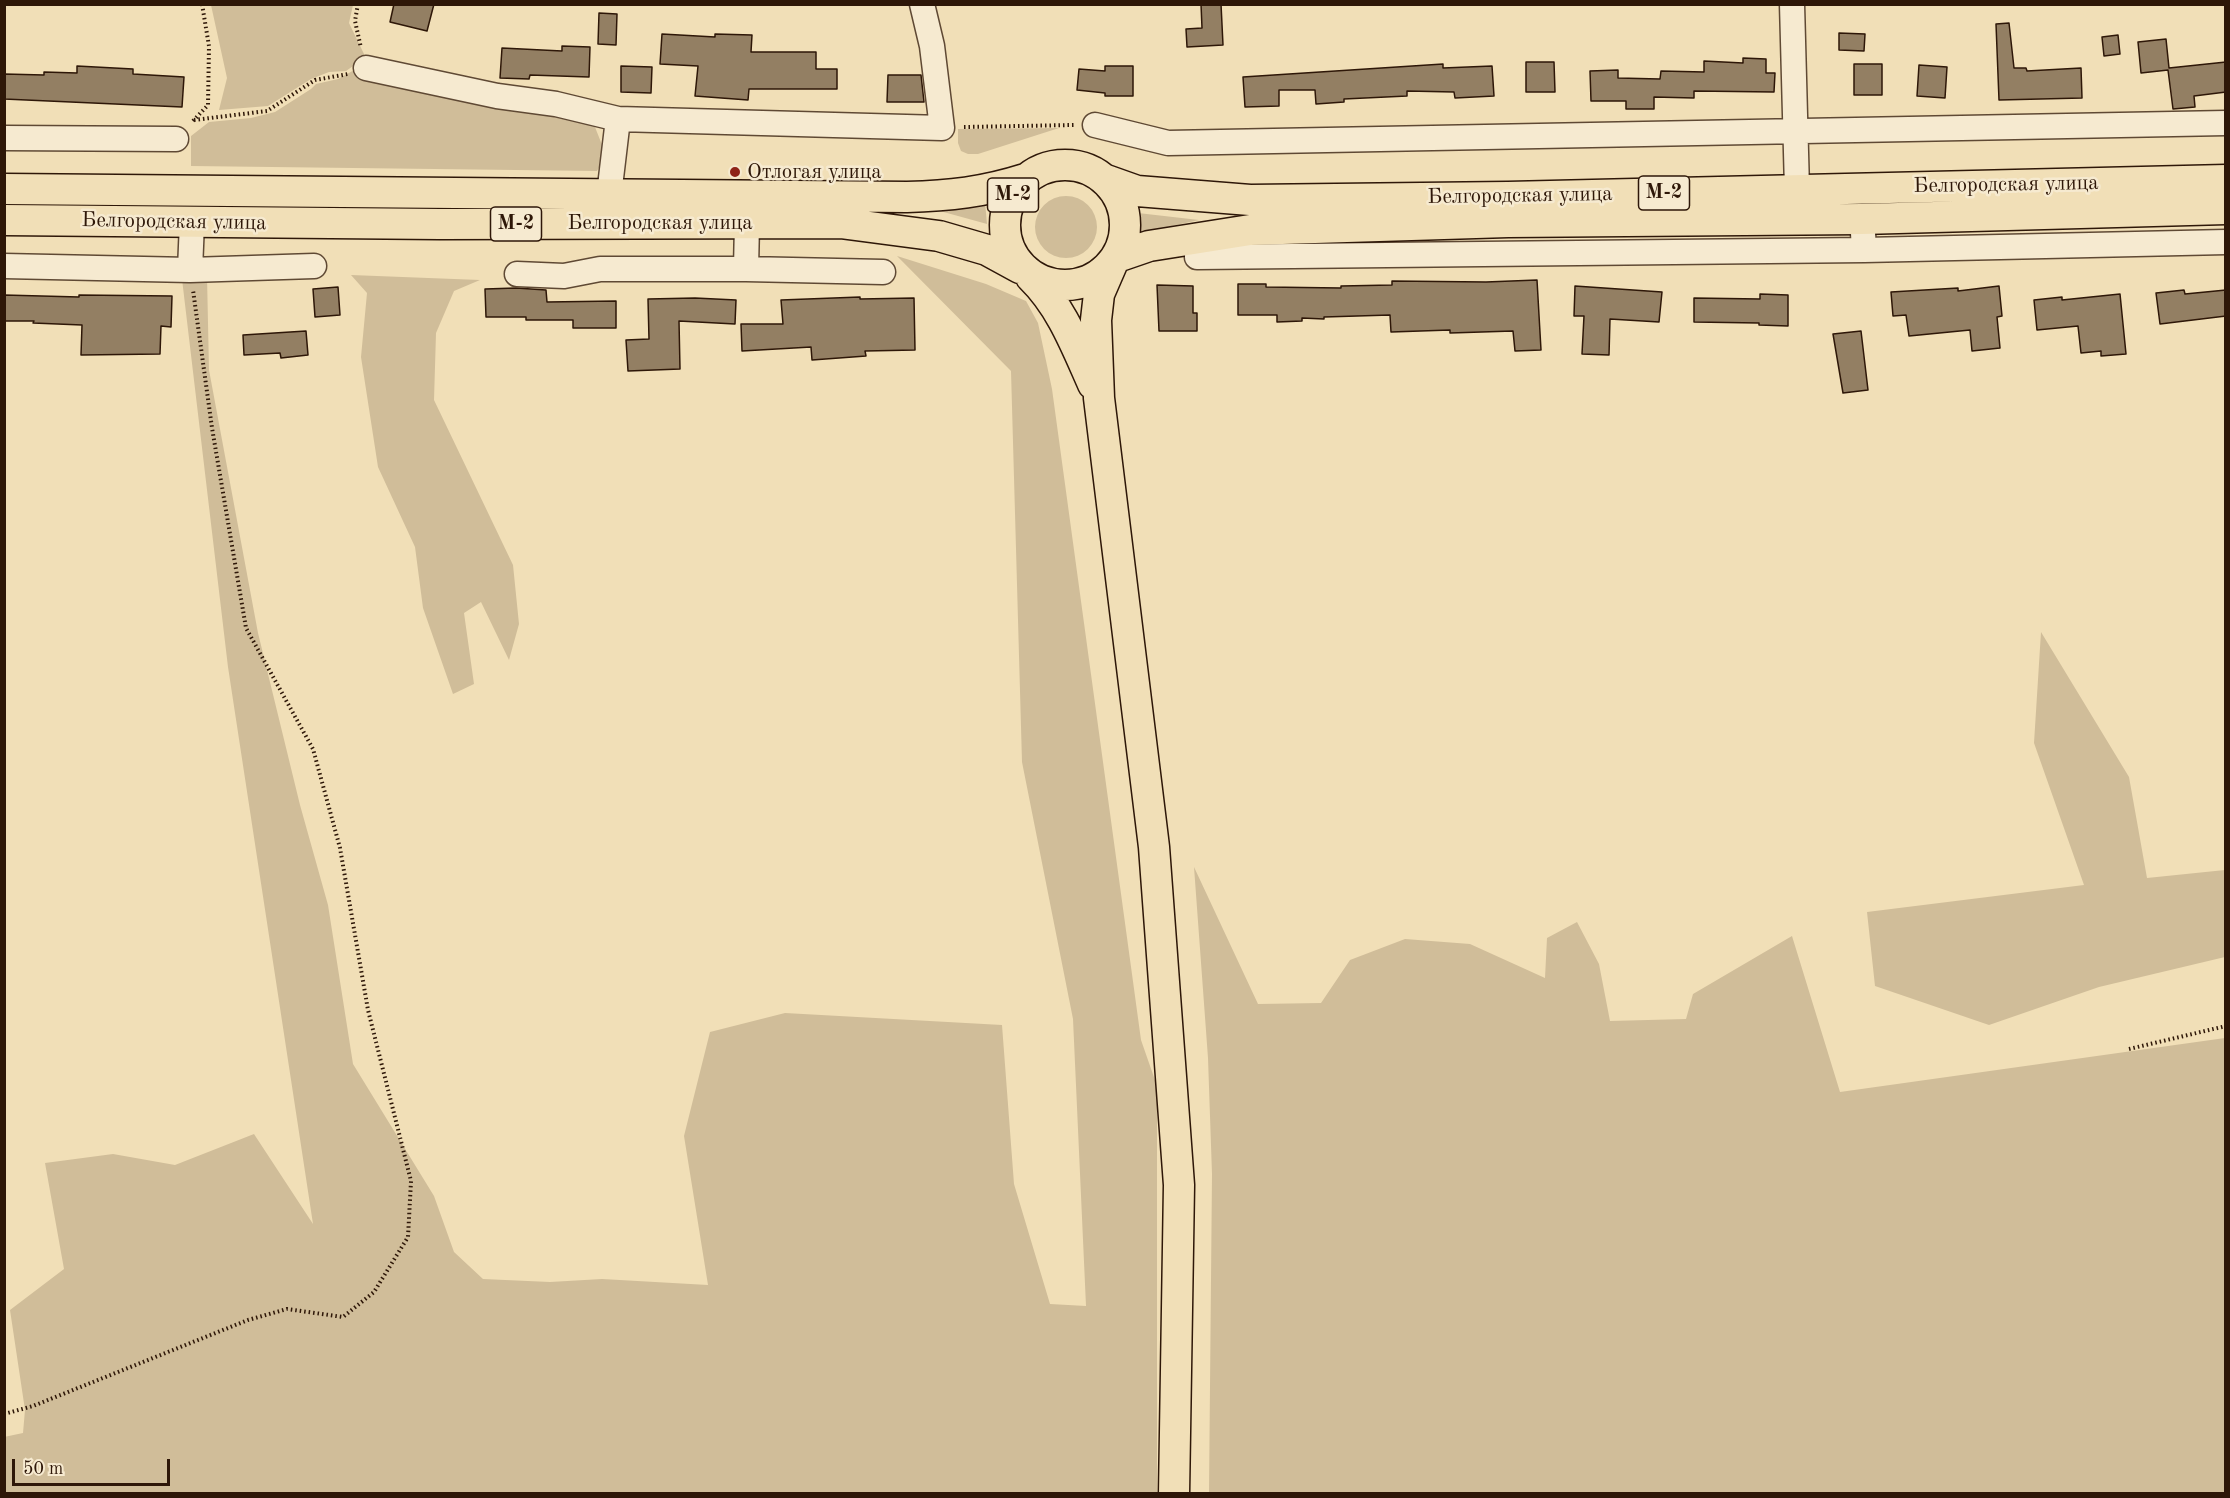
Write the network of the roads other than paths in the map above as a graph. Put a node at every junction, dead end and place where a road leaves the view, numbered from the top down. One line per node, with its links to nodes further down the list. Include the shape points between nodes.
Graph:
1 (922, 4): 4 (street, via 932,46 942,128)
2 (1792, 4): 7 (street)
3 (366, 68): 4 (street)
4 (618, 119): 15 (street)
5 (2226, 123): 7 (street)
6 (1095, 125): 7 (street, via 1168,142)
7 (1796, 132): 14 (street)
8 (4, 138): 9 (street)
9 (176, 139)
10 (1025, 178): 11 (main road, М-2, via 1044,168 1064,165 1085,168); 15 (main road, Белгородская улица / М-2, via 948,196); 30 (main road, М-2, via 1006,210 1004,226 1011,254)
11 (1106, 180): 14 (main road, Белгородская улица / М-2, via 1137,191 1250,200); 24 (main road, via 1124,210 1125,228)
12 (2226, 180): 14 (main road, Белгородская улица / М-2)
13 (4, 189): 15 (main road, Белгородская улица / М-2)
14 (1797, 189)
15 (609, 195)
16 (2226, 209): 18 (main road, Белгородская улица / М-2)
17 (4, 219): 19 (main road, Белгородская улица / М-2)
18 (1862, 219): 22 (street); 24 (main road, Белгородская улица / М-2, via 1508,222 1250,230 1149,246)
19 (192, 222): 20 (main road, Белгородская улица / М-2); 28 (street)
20 (747, 223): 27 (street); 30 (main road, Белгородская улица / М-2, via 840,223 939,236 987,250)
21 (2226, 242): 22 (street)
22 (1864, 250): 23 (street)
23 (1197, 257)
24 (1114, 260): 30 (main road, М-2, via 1100,274 1069,285 1043,283); 32 (main road, via 1099,294 1096,320)
25 (4, 266): 28 (street)
26 (314, 266): 28 (street)
27 (746, 269): 29 (street); 31 (street, via 600,269 564,276)
28 (190, 270)
29 (883, 272)
30 (1026, 273): 32 (main road, via 1044,290 1065,323)
31 (517, 274)
32 (1099, 398): 33 (main road, via 1154,847 1179,1185)
33 (1174, 1494)

